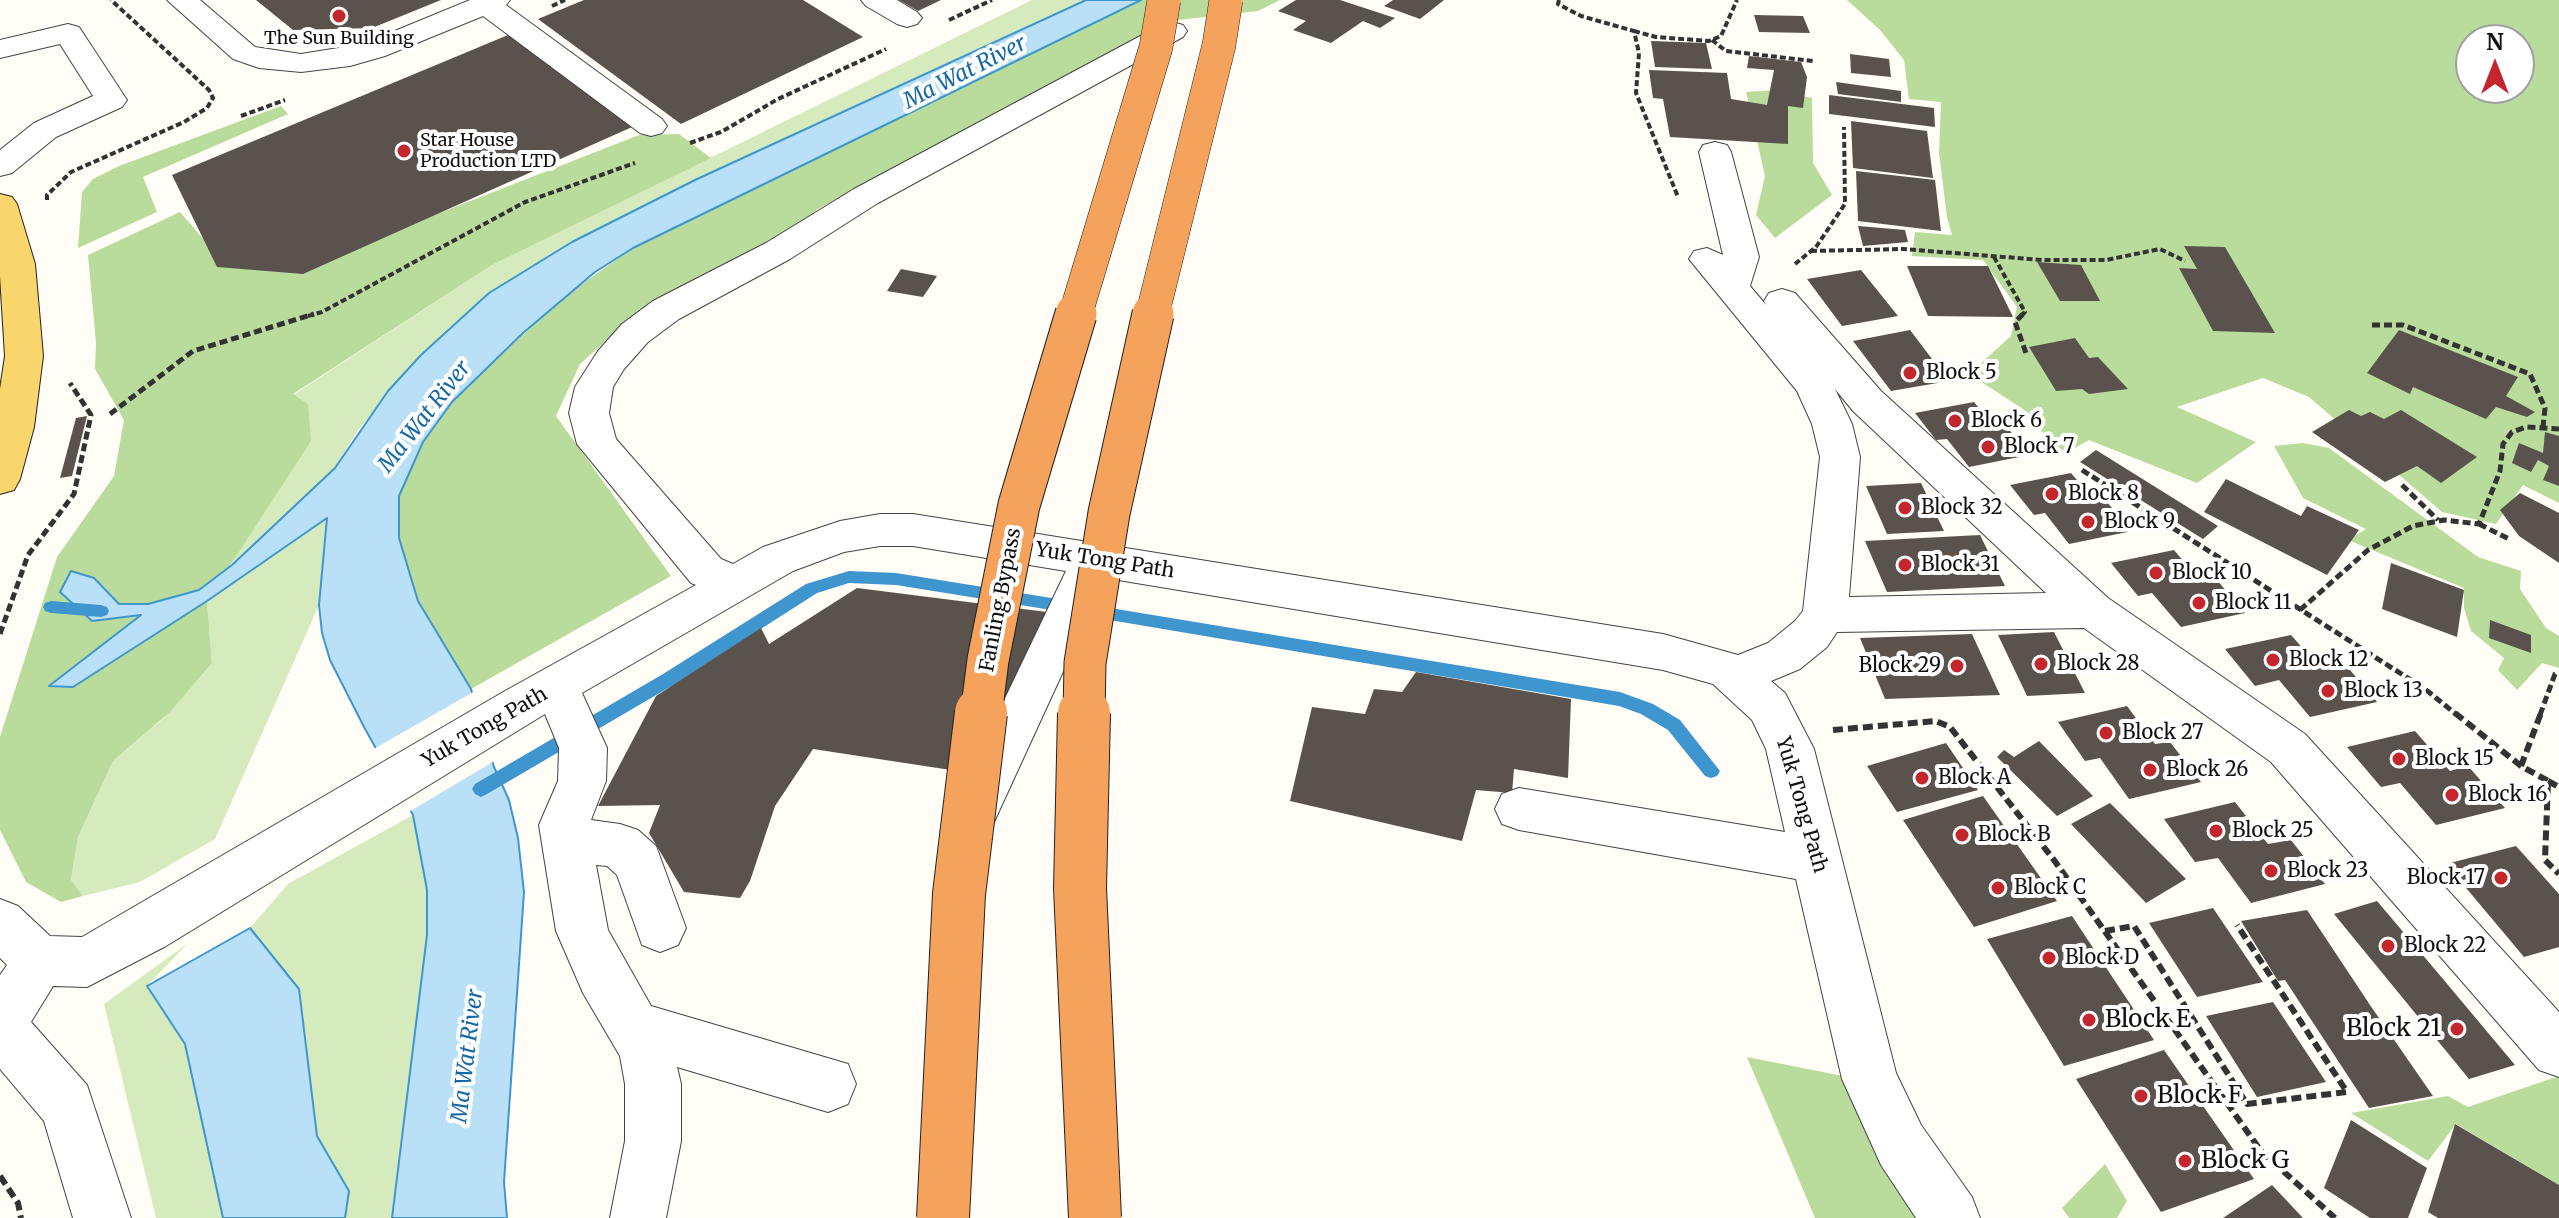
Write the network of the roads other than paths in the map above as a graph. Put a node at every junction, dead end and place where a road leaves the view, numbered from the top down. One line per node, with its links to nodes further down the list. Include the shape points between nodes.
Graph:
1 (182, 0): 4 (street, via 244,53 301,63 374,50)
2 (876, 0): 6 (street)
3 (1226, 0): 34 (highway, bridge, via 1133,394 1085,663 1080,888)
4 (490, 2): 8 (street)
5 (1168, 15): 15 (street, via 778,251 666,310 611,360 594,387 589,413 597,444 706,571); 33 (highway, Fanling Bypass, bridge, via 1050,393 1019,505 988,660 959,894)
6 (907, 18)
7 (0, 49): 10 (street, via 68,33 111,100 45,130)
8 (651, 126)
9 (1715, 152): 17 (street, via 1741,257 1719,273 1814,385 1840,457)
10 (0, 166)
11 (0, 204): 13 (main road, via 17,264 24,356)
12 (1782, 301): 16 (street, via 1867,401)
13 (0, 479)
14 (1093, 559): 15 (street, Yuk Tong Path, via 913,530 880,530 799,551); 18 (street, Yuk Tong Path, via 1663,652); 20 (street)
15 (735, 583): 19 (street, Yuk Tong Path)
16 (2092, 610): 17 (street); 29 (street, via 2288,748)
17 (1825, 615): 18 (street, via 1784,656)
18 (1735, 676): 23 (street, Yuk Tong Path, via 1769,707 1790,749)
19 (539, 695): 22 (street, via 583,748 582,781 564,825); 26 (street, Yuk Tong Path, via 87,962)
20 (977, 807)
21 (1519, 809): 23 (street)
22 (566, 838): 25 (street, via 620,846 638,862); 28 (street, via 582,931)
23 (1817, 860): 35 (street, Yuk Tong Path, via 1870,1079 1901,1145)
24 (0, 923): 26 (street)
25 (660, 928)
26 (39, 961): 27 (street)
27 (0, 1025): 32 (street, via 67,1105)
28 (632, 1027): 30 (street); 31 (street, via 646,1048 653,1084 653,1141)
29 (2558, 1051)
30 (828, 1084)
31 (638, 1214)
32 (102, 1218)
33 (943, 1218)
34 (1095, 1218)
35 (1951, 1218)

